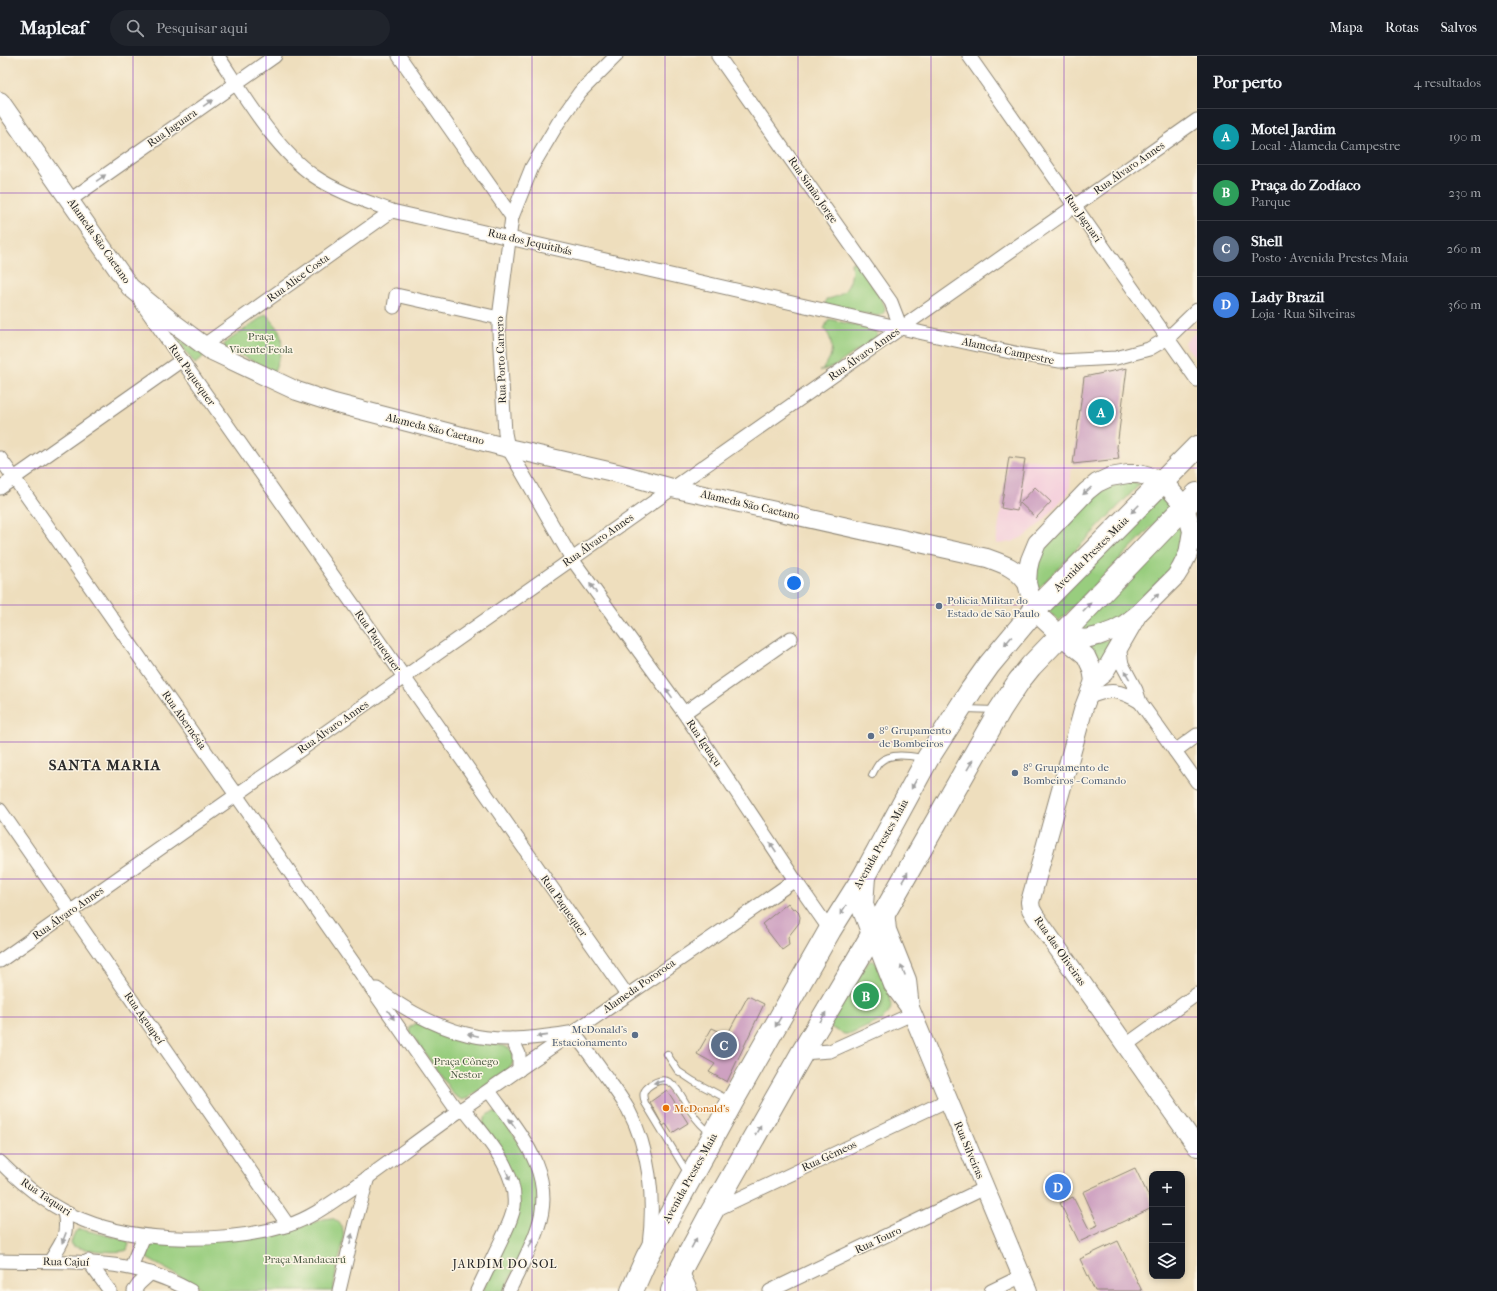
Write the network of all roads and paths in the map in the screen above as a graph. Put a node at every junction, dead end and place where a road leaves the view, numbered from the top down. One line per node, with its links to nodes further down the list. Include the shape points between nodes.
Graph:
1 (218, 56): 7 (street, Rua dos Jequitibás)
2 (276, 56): 7 (street, Rua Jaguara)
3 (399, 56): 13 (street)
4 (616, 56): 13 (street, Rua Porto Carrero, via 580,92 558,123 532,167)
5 (718, 56): 19 (street, Rua Simão Jorge, via 891,302)
6 (969, 56): 11 (street, Rua Jaguari)
7 (236, 84): 10 (street, Rua Jaguara, one-way to 7); 12 (street, Rua dos Jequitibás, via 293,159 314,176 355,197)
8 (0, 101): 10 (main road, Alameda São Caetano)
9 (1197, 120): 11 (street, Rua Álvaro Annes)
10 (70, 200): 15 (main road, Alameda São Caetano)
11 (1074, 206): 19 (street, Rua Álvaro Annes); 20 (street, Rua Jaguari)
12 (392, 211): 14 (street, Rua dos Jequitibás); 21 (street, Rua Alice Costa)
13 (512, 217): 14 (street, Rua Porto Carrero)
14 (509, 237): 18 (street, Rua Porto Carrero); 19 (street, Rua dos Jequitibás)
15 (130, 286): 21 (main road, Alameda São Caetano); 22 (street, Rua Paquequer)
16 (394, 307): 18 (street, via 396,296)
17 (1197, 310): 20 (street, Alameda Campestre)
18 (499, 318): 25 (street, Rua Porto Carrero, via 504,433)
19 (901, 328): 20 (street, Alameda Campestre, via 1060,362 1102,360 1122,356 1149,349); 30 (street, Rua Álvaro Annes)
20 (1168, 338): 23 (street, Rua Jaguari)
21 (204, 345): 25 (main road, Alameda São Caetano, via 297,391)
22 (182, 360): 27 (street); 44 (street, Rua Paquequer)
23 (1197, 380)
24 (1197, 446): 28 (highway, Avenida Prestes Maia)
25 (508, 448): 30 (main road, Alameda São Caetano); 35 (street, Rua Porto Carrero)
26 (0, 458): 27 (street, Rua Abernésia)
27 (14, 478): 29 (street); 56 (street, Rua Abernésia)
28 (1163, 481): 31 (main road); 33 (main road, one-way to 33, via 1139,474 1128,474 1110,477 1097,483); 39 (highway, Avenida Prestes Maia, one-way to 39)
29 (0, 488)
30 (672, 488): 34 (main road, Alameda São Caetano); 35 (street, Rua Álvaro Annes)
31 (1191, 501): 32 (main road); 41 (highway, one-way to 31)
32 (1194, 537): 37 (main road, via 1185,562)
33 (1037, 542): 34 (main road, Alameda São Caetano, via 1018,554); 38 (main road, via 1028,569)
34 (987, 558): 38 (main road, Alameda São Caetano, via 1013,568)
35 (572, 559): 44 (street, Rua Álvaro Annes); 50 (street, Rua Iguaçu, one-way to 35)
36 (1197, 565): 37 (main road)
37 (1176, 576): 40 (main road, one-way to 37)
38 (1027, 583): 39 (main road)
39 (1034, 611): 41 (main road); 48 (highway, Avenida Prestes Maia, one-way to 48, via 989,665)
40 (1138, 614): 41 (main road, via 1126,624 1098,636 1085,638); 43 (main road, Rua das Oliveiras)
41 (1060, 635): 45 (main road, via 1086,656); 49 (highway, via 1019,681)
42 (791, 638): 50 (street)
43 (1119, 647): 45 (main road, Rua das Oliveiras, via 1104,673); 47 (street, one-way to 43, via 1122,664)
44 (404, 677): 56 (street, Rua Álvaro Annes); 67 (street, Rua Paquequer)
45 (1094, 681): 46 (main road, Rua das Oliveiras)
46 (1088, 698): 47 (street, via 1110,691 1120,692); 71 (main road, Rua das Oliveiras, via 1030,902 1034,916)
47 (1140, 702): 52 (street)
48 (958, 710): 49 (lane); 53 (highway, Avenida Prestes Maia)
49 (1000, 710): 60 (highway, one-way to 49)
50 (684, 713): 59 (street, Rua Iguaçu, one-way to 50)
51 (1197, 735): 52 (street)
52 (1175, 751): 55 (street)
53 (928, 758): 54 (lane, via 894,756 884,759); 58 (highway, Avenida Prestes Maia, one-way to 58)
54 (872, 775)
55 (1197, 782)
56 (236, 795): 61 (street, Rua Álvaro Annes); 65 (street, Rua Abernésia)
57 (0, 810): 61 (street, Rua Aguapeí)
58 (864, 876): 62 (highway, Avenida Prestes Maia, one-way to 62); 63 (highway, via 862,905)
59 (795, 880): 62 (street, Rua Iguaçu); 67 (street, Alameda Pororoca)
60 (885, 911): 63 (highway); 68 (main road, Rua Silveiras, one-way to 60, via 907,980 887,930)
61 (70, 912): 64 (street, Rua Álvaro Annes); 87 (street, Rua Aguapeí)
62 (830, 930): 77 (highway, Avenida Prestes Maia, one-way to 77)
63 (873, 934): 68 (main road, Rua Silveiras, via 893,985); 72 (highway, one-way to 63)
64 (0, 961)
65 (368, 983): 70 (street, one-way to 65, via 477,1036 442,1026 411,1013); 78 (street, one-way to 78)
66 (1197, 994): 71 (street)
67 (626, 995): 69 (street, Alameda Pororoca)
68 (911, 1011): 72 (street, via 830,1051); 76 (main road, Rua Silveiras)
69 (573, 1032): 70 (street, one-way to 70); 74 (street, Alameda Pororoca); 89 (street, via 619,1095 639,1133 649,1180 651,1215)
70 (512, 1039): 74 (street, via 519,1054)
71 (1126, 1044): 80 (main road, Rua das Oliveiras)
72 (802, 1053): 86 (highway, one-way to 72)
73 (667, 1054): 77 (lane, via 678,1071 693,1082)
74 (519, 1070): 75 (street, Alameda Pororoca)
75 (489, 1091): 78 (street, Alameda Pororoca); 102 (street, one-way to 75, via 538,1227 543,1205 542,1180 534,1156)
76 (948, 1100): 84 (main road, Rua Silveiras); 86 (street, Rua Gêmeos)
77 (732, 1102): 79 (highway, Avenida Prestes Maia)
78 (461, 1110): 82 (street, Alameda Pororoca); 101 (street, one-way to 101, via 504,1164 514,1198 510,1221)
79 (714, 1134): 83 (highway, Avenida Prestes Maia); 83 (lane, one-way to 83, via 696,1119 676,1086 669,1081 654,1082 645,1090 644,1103)
80 (1197, 1147)
81 (0, 1162): 85 (street, Rua Taquari, via 31,1189)
82 (368, 1177): 87 (street, via 318,1212); 100 (street, one-way to 82)
83 (690, 1177): 89 (highway, Avenida Prestes Maia)
84 (985, 1188): 96 (main road, Rua Silveiras); 106 (street, Rua Touro)
85 (64, 1212): 88 (street, Rua Taquari, via 101,1227); 90 (street, one-way to 90, via 65,1237)
86 (710, 1213): 94 (highway, one-way to 86)
87 (288, 1225): 88 (street, via 230,1236)
88 (144, 1236): 93 (street)
89 (648, 1257): 103 (highway, Avenida Prestes Maia)
90 (50, 1261): 91 (street, Rua Cajuí); 92 (street, Rua Cajuí)
91 (0, 1262)
92 (88, 1262): 93 (street, Rua Cajuí); 97 (street)
93 (131, 1267): 95 (street)
94 (681, 1269): 104 (highway); 105 (street)
95 (151, 1273): 98 (street); 99 (street)
96 (1025, 1284): 107 (street)
97 (110, 1291)
98 (134, 1291)
99 (191, 1291)
100 (339, 1291)
101 (477, 1291)
102 (509, 1291)
103 (632, 1291)
104 (672, 1291)
105 (691, 1291)
106 (770, 1291)
107 (991, 1291)

